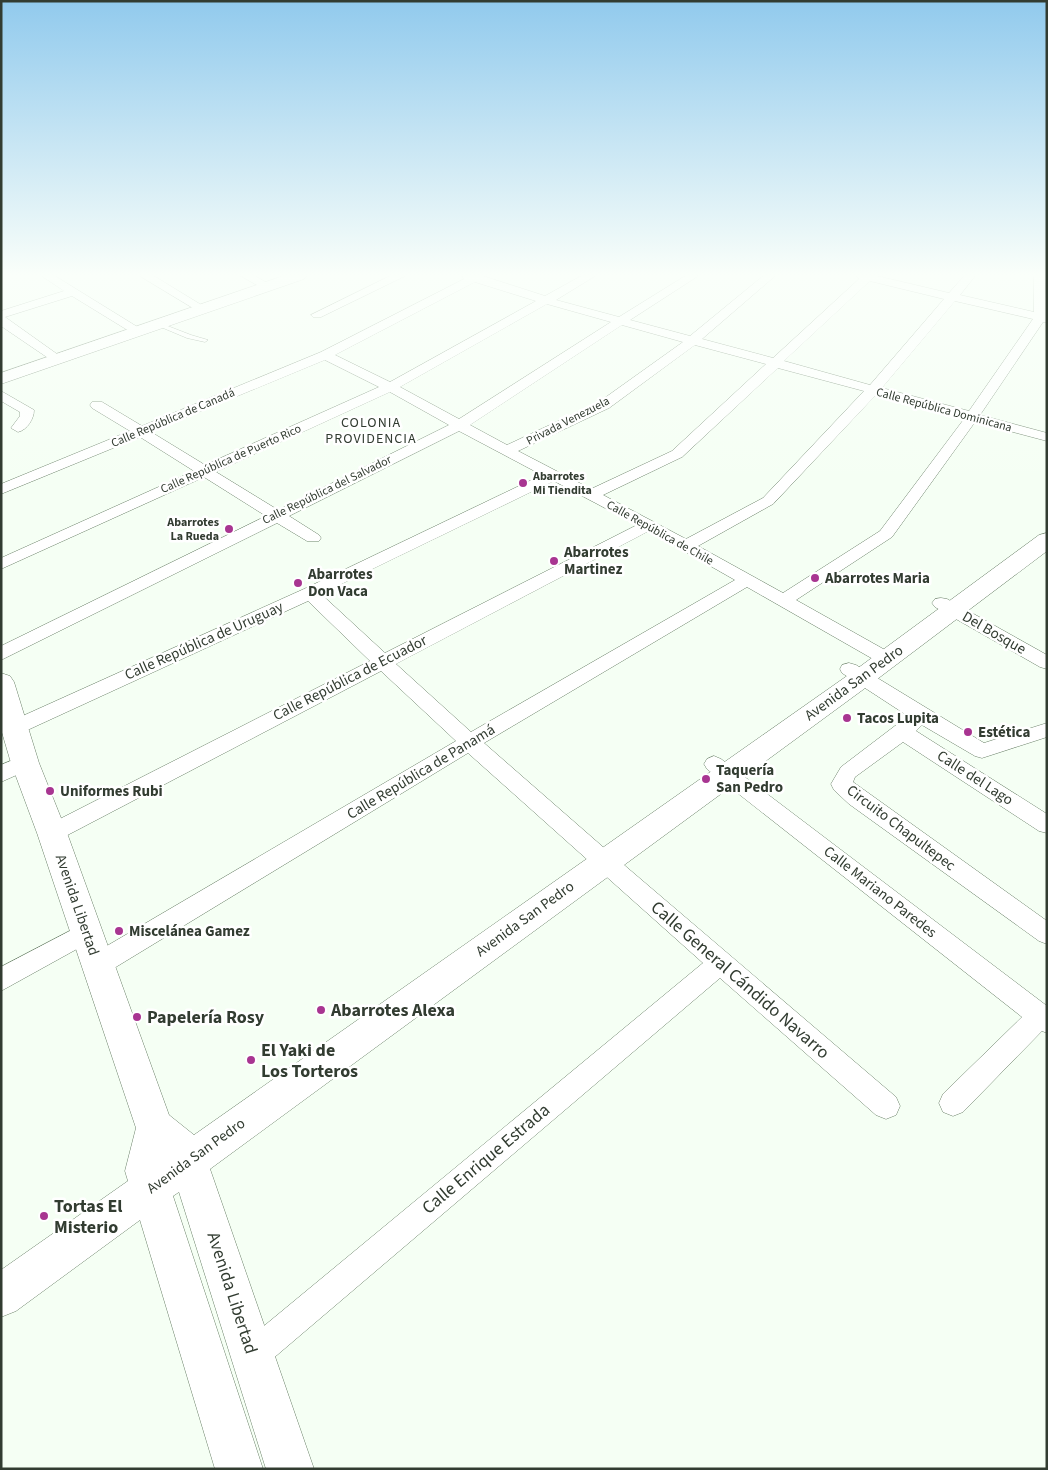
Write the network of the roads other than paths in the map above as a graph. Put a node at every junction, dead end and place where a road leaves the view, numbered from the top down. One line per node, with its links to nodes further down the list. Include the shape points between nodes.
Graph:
1 (36, 345): 12 (street)
2 (89, 345): 12 (main road)
3 (345, 345): 11 (street, Calle República de Canadá)
4 (468, 345): 16 (street, Calle República de Puerto Rico)
5 (584, 345): 21 (street, Calle República del Salvador)
6 (687, 345): 25 (street, Privada Venezuela, via 604,405)
7 (705, 345): 13 (street, Calle República Dominicana)
8 (795, 345): 13 (street)
9 (911, 345): 17 (street)
10 (1025, 345): 20 (street)
11 (325, 355): 16 (street, Calle República de Chile); 23 (street, Calle República de Canadá)
12 (54, 357): 14 (main road); 15 (main road)
13 (774, 364): 17 (street, Calle República Dominicana); 29 (street, via 677,454)
14 (1, 373)
15 (1, 379)
16 (390, 387): 21 (street, Calle República de Chile); 26 (street, Calle República de Puerto Rico)
17 (872, 390): 20 (street, Calle República Dominicana); 35 (street, via 768,501)
18 (1, 395): 22 (street, via 27,410 27,416)
19 (97, 404): 23 (street)
20 (971, 418): 24 (street, Calle República Dominicana); 39 (street, via 886,534)
21 (460, 425): 25 (street, Calle República de Chile); 30 (street, Calle República del Salvador)
22 (18, 428)
23 (140, 432): 26 (street); 28 (street, Calle República de Canadá)
24 (1047, 437)
25 (506, 451): 27 (street, Calle República de Chile)
26 (204, 470): 30 (street); 36 (street, Calle República de Puerto Rico)
27 (555, 475): 29 (street, Calle República de Chile); 38 (street, Calle República de Uruguay)
28 (1, 490)
29 (591, 495): 31 (street, Calle República de Chile)
30 (278, 514): 33 (street); 41 (street, Calle República del Salvador)
31 (649, 525): 35 (street, Calle República de Chile); 42 (street, Calle República de Ecuador)
32 (1047, 528): 40 (main road, Avenida San Pedro)
33 (313, 538)
34 (1047, 540): 40 (main road, Avenida San Pedro)
35 (685, 546): 37 (street, Calle República de Chile)
36 (1, 564)
37 (746, 580): 39 (street, Calle República de Chile); 50 (street, Calle República de Panamá)
38 (310, 593): 42 (street, Calle General Cándido Navarro); 47 (street, Calle República de Uruguay)
39 (783, 601): 44 (street, Calle República de Chile)
40 (947, 606): 43 (street, Del Bosque); 44 (main road, Avenida San Pedro)
41 (1, 654)
42 (381, 662): 50 (street, Calle General Cándido Navarro); 56 (street, Calle República de Ecuador)
43 (1047, 663)
44 (868, 664): 46 (street, Calle República de Chile); 53 (main road, Avenida San Pedro)
45 (1, 682): 47 (main road, Avenida Libertad)
46 (921, 715): 48 (street, Circuito Chapultepec); 51 (street, Calle República de Chile)
47 (14, 728): 52 (main road, Avenida Libertad)
48 (902, 732): 54 (street, Calle del Lago); 59 (street, Circuito Chapultepec, via 848,772 842,784)
49 (1042, 736): 51 (street)
50 (470, 742): 57 (street, Calle General Cándido Navarro); 61 (street, Calle República de Panamá)
51 (982, 751): 54 (street)
52 (13, 768): 56 (main road, Avenida Libertad)
53 (720, 769): 57 (main road, Avenida San Pedro); 63 (street, Calle Mariano Paredes)
54 (962, 770): 55 (street, Calle del Lago)
55 (1047, 825)
56 (52, 833): 58 (main road, Avenida Libertad)
57 (598, 857): 60 (street, Calle General Cándido Navarro); 66 (main road, Avenida San Pedro)
58 (87, 932): 61 (main road, Avenida Libertad); 62 (street)
59 (1047, 934)
60 (720, 962): 65 (street, Calle General Cándido Navarro); 70 (street, Calle Enrique Estrada)
61 (98, 965): 66 (main road, Avenida Libertad)
62 (1, 980)
63 (1044, 1019): 64 (street)
64 (953, 1103)
65 (886, 1106)
66 (174, 1146): 67 (main road); 70 (main road, Avenida Libertad, via 196,1184)
67 (148, 1180): 68 (main road, Avenida San Pedro); 69 (main road, Avenida San Pedro); 71 (main road)
68 (1, 1277)
69 (1, 1296)
70 (252, 1356): 72 (main road, Avenida Libertad)
71 (239, 1469)
72 (290, 1469)

